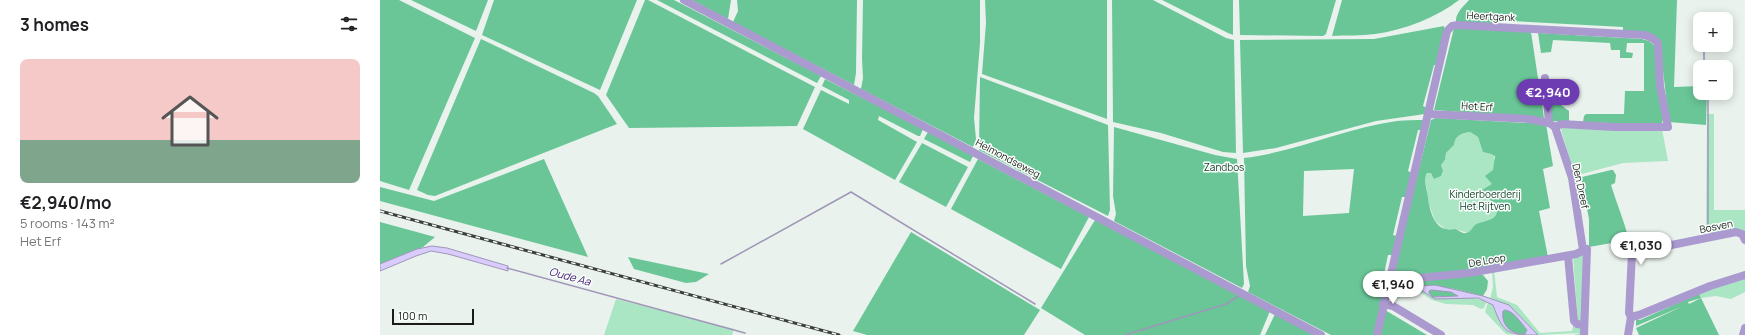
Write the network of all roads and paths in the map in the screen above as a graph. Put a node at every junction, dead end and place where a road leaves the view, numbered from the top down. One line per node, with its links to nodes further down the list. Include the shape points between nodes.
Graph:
1 (684, 0): 15 (street, Helmondseweg)
2 (1545, 78): 4 (street)
3 (1428, 114): 4 (street, Het Erf, via 1529,119); 5 (street, Heertgank, via 1447,31 1458,24 1652,38 1658,43 1660,86); 10 (street, Heertgank)
4 (1552, 125): 5 (street, Het Erf); 7 (street, Den Dreef, via 1572,178)
5 (1668, 127)
6 (1745, 240): 12 (street, Bosven, via 1742,234 1736,232 1632,252)
7 (1585, 250): 8 (street, De Loop); 13 (street, Den Dreef)
8 (1568, 256): 10 (street, De Loop, via 1469,273); 13 (street, via 1574,320 1577,324)
9 (1745, 275): 12 (street)
10 (1389, 281): 11 (street)
11 (1383, 304): 16 (street); 17 (street, via 1393,306)
12 (1630, 317): 19 (street, Bosven)
13 (1584, 325): 18 (street, Den Dreef)
14 (1745, 328): 20 (street)
15 (1321, 335)
16 (1377, 335)
17 (1441, 335)
18 (1584, 335)
19 (1628, 335)
20 (1743, 335)

